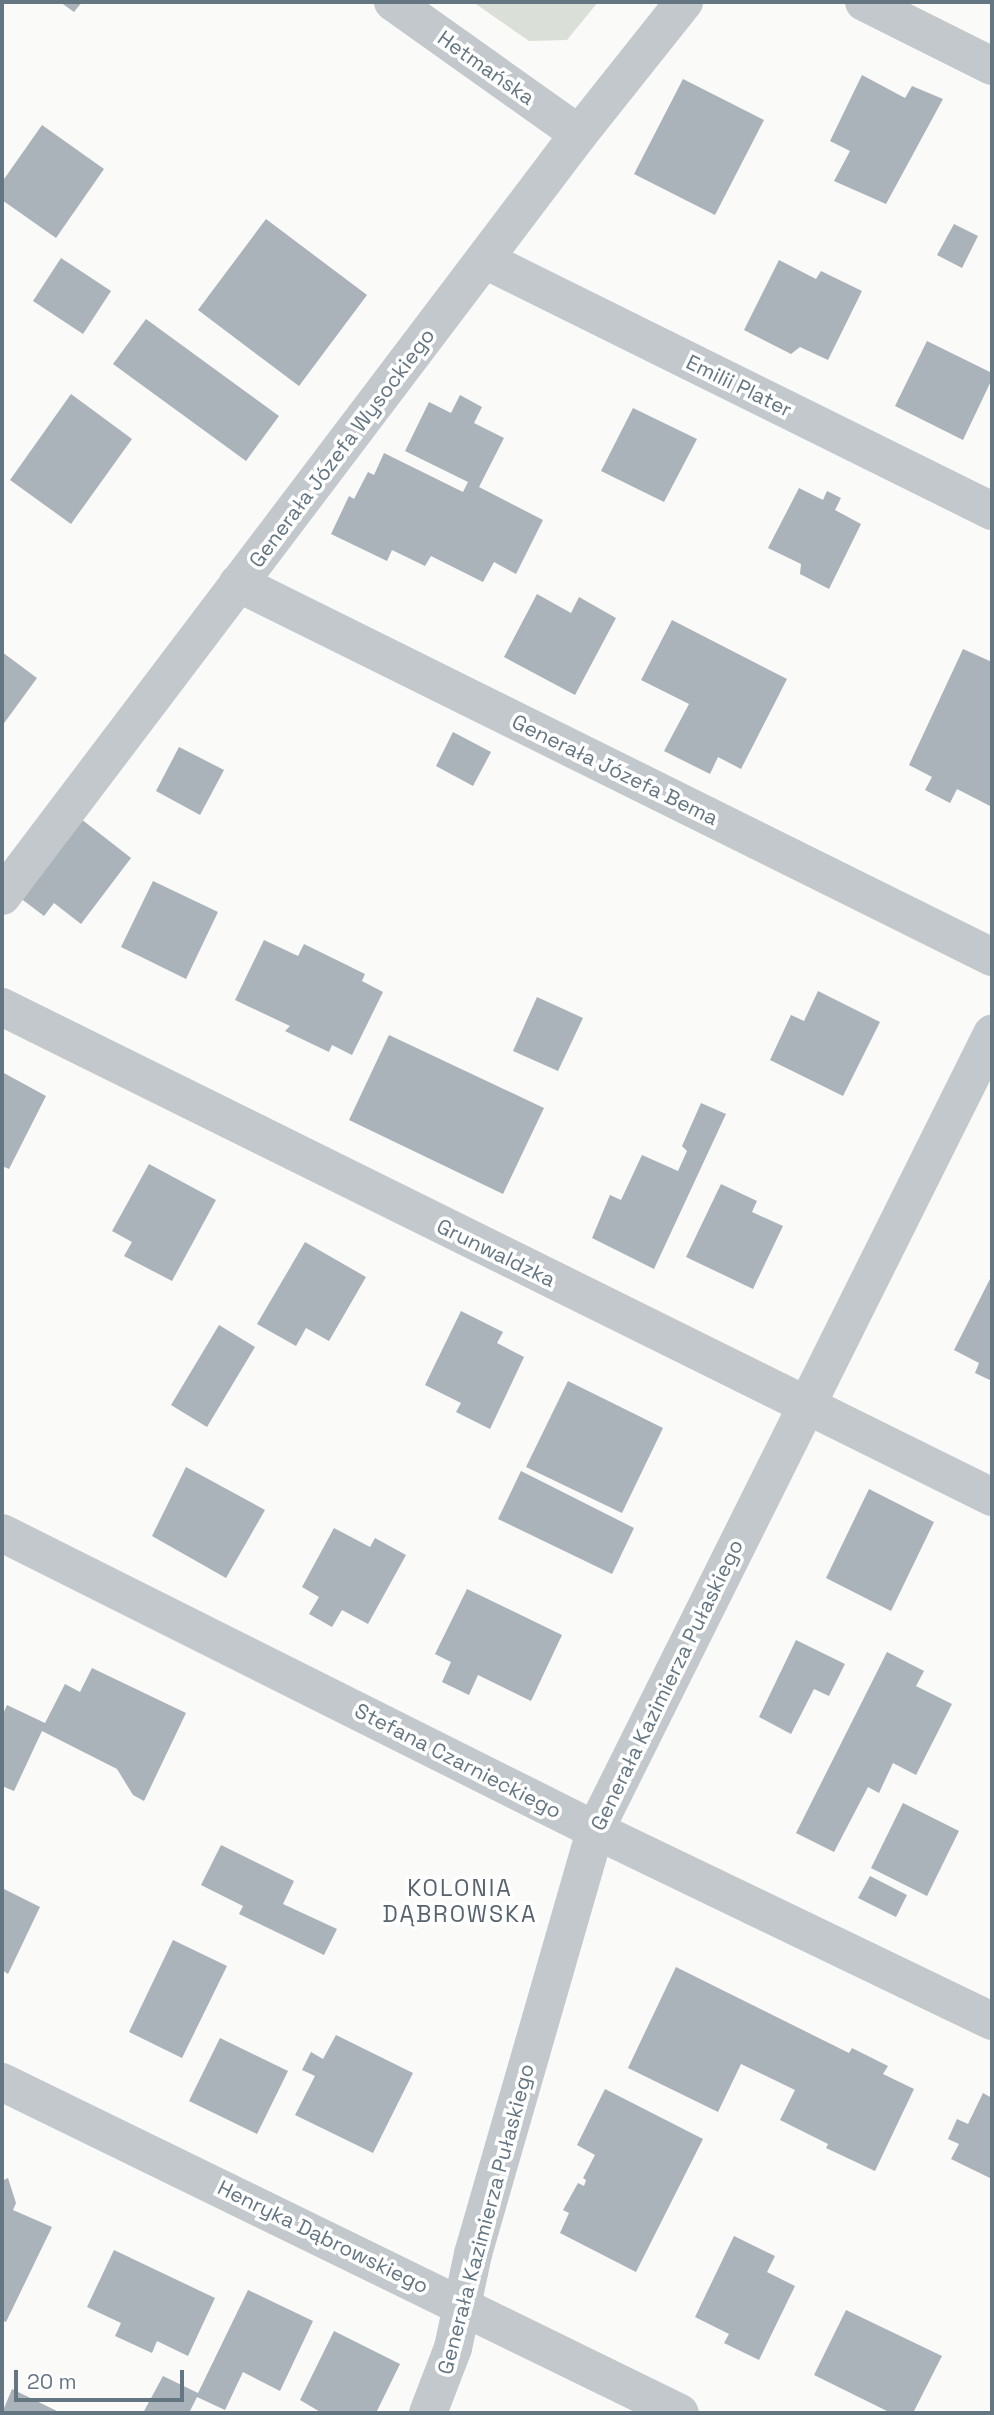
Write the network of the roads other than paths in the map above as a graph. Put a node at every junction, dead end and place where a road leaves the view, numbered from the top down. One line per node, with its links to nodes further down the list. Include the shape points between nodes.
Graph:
1 (393, 2): 5 (street, Hetmańska)
2 (684, 2): 5 (street, Generała Józefa Wysockiego)
3 (864, 2): 4 (street)
4 (992, 66)
5 (579, 134): 6 (street, Generała Józefa Wysockiego)
6 (485, 260): 7 (street, Emilii Plater); 8 (street, Generała Józefa Wysockiego)
7 (992, 511)
8 (238, 583): 9 (street, Generała Józefa Wysockiego); 10 (street, Generała Józefa Bema)
9 (2, 896)
10 (992, 957)
11 (2, 1007): 13 (street, Grunwaldzka)
12 (992, 1034): 13 (street, Generała Kazimierza Pułaskiego)
13 (804, 1406): 14 (street, Grunwaldzka); 16 (street, Generała Kazimierza Pułaskiego)
14 (992, 1497)
15 (2, 1533): 16 (street, Stefana Czarnieckiego)
16 (595, 1830): 17 (street, Stefana Czarnieckiego); 19 (street, Generała Kazimierza Pułaskiego, via 473,2254)
17 (992, 2021)
18 (2, 2082): 19 (street, Henryka Dąbrowskiego)
19 (463, 2305): 20 (street, Generała Kazimierza Pułaskiego, via 453,2348); 21 (street, Henryka Dąbrowskiego)
20 (428, 2413)
21 (680, 2413)

